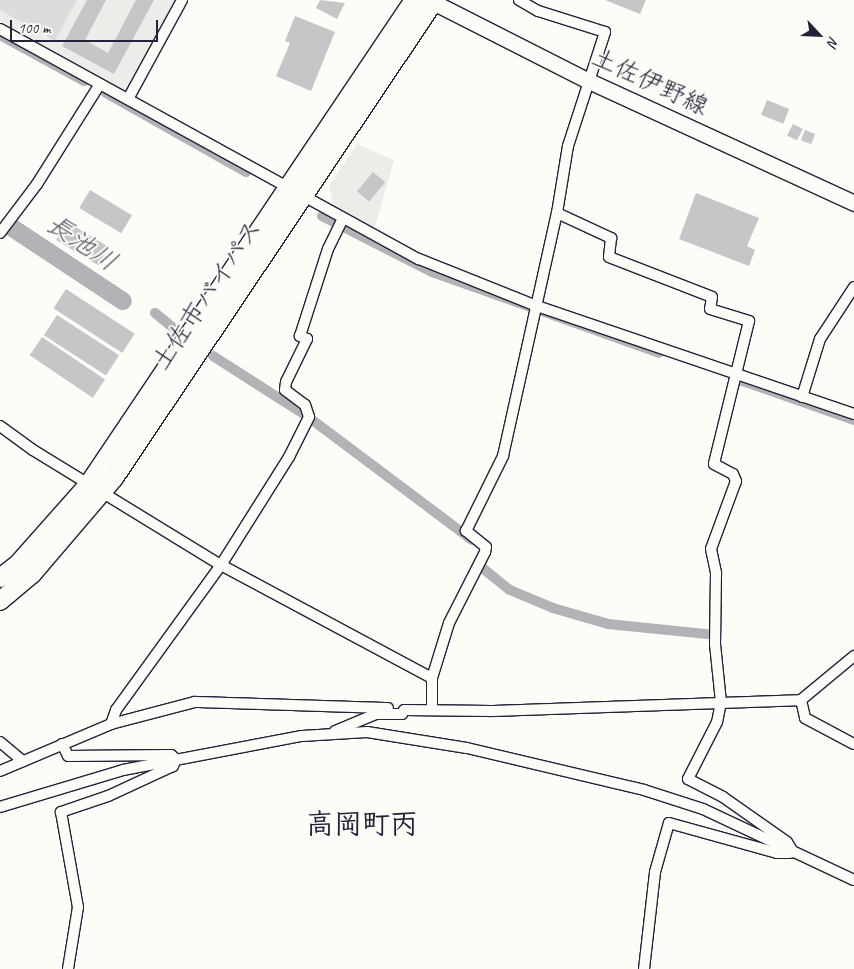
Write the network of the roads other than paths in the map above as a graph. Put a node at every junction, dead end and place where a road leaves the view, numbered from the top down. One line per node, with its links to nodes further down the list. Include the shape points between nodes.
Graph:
1 (182, 0): 8 (street)
2 (414, 0): 9 (highway, 土佐市バイパス)
3 (519, 0): 6 (street, via 538,11 605,32)
4 (433, 1): 6 (main road, 土佐伊野線); 9 (highway, 土佐市バイパス)
5 (0, 29): 7 (street)
6 (589, 81): 10 (main road, 土佐伊野線); 11 (street, via 568,146)
7 (100, 84): 8 (street); 13 (street, via 37,184)
8 (128, 99): 9 (street)
9 (295, 192): 12 (street); 20 (highway, 土佐市バイパス)
10 (854, 202)
11 (557, 213): 15 (street); 16 (street, via 611,238 609,257 712,297 710,309 749,321)
12 (340, 224): 15 (street); 21 (street, via 300,336 307,339 286,382 285,390 305,405 309,417 289,457)
13 (0, 233)
14 (854, 287): 17 (street, via 820,339)
15 (533, 308): 16 (street); 25 (street, via 503,456 466,531 486,547 486,552 449,622)
16 (735, 377): 17 (street); 27 (street, via 714,464 733,474 736,481 711,549 716,573 715,644)
17 (802, 397): 18 (street)
18 (854, 414)
19 (0, 426): 20 (street)
20 (96, 488): 21 (street); 22 (highway, 土佐市バイパス); 23 (highway, 土佐市バイパス, via 32,574)
21 (221, 565): 25 (street); 30 (street, via 116,710)
22 (0, 578)
23 (0, 601)
24 (854, 656): 26 (street)
25 (432, 678): 29 (street)
26 (802, 700): 27 (street); 34 (street, via 805,718)
27 (721, 702): 29 (street); 39 (street, via 717,722 688,779 724,797 787,842)
28 (404, 710): 29 (street); 30 (street, via 218,700 195,702); 31 (street, via 402,714 376,714)
29 (432, 710)
30 (111, 724): 33 (street)
31 (334, 732): 35 (street); 39 (street, via 424,739 555,767 702,809)
32 (0, 742): 36 (street)
33 (62, 744): 35 (street, via 68,756 171,755); 36 (street)
34 (854, 744)
35 (176, 759): 38 (street, via 124,770); 41 (street, via 173,766 108,796 60,812 78,907)
36 (24, 761): 37 (street)
37 (0, 771)
38 (0, 807)
39 (793, 852): 40 (street); 42 (street, via 777,853 669,823 655,872)
40 (854, 880)
41 (68, 969)
42 (644, 969)

